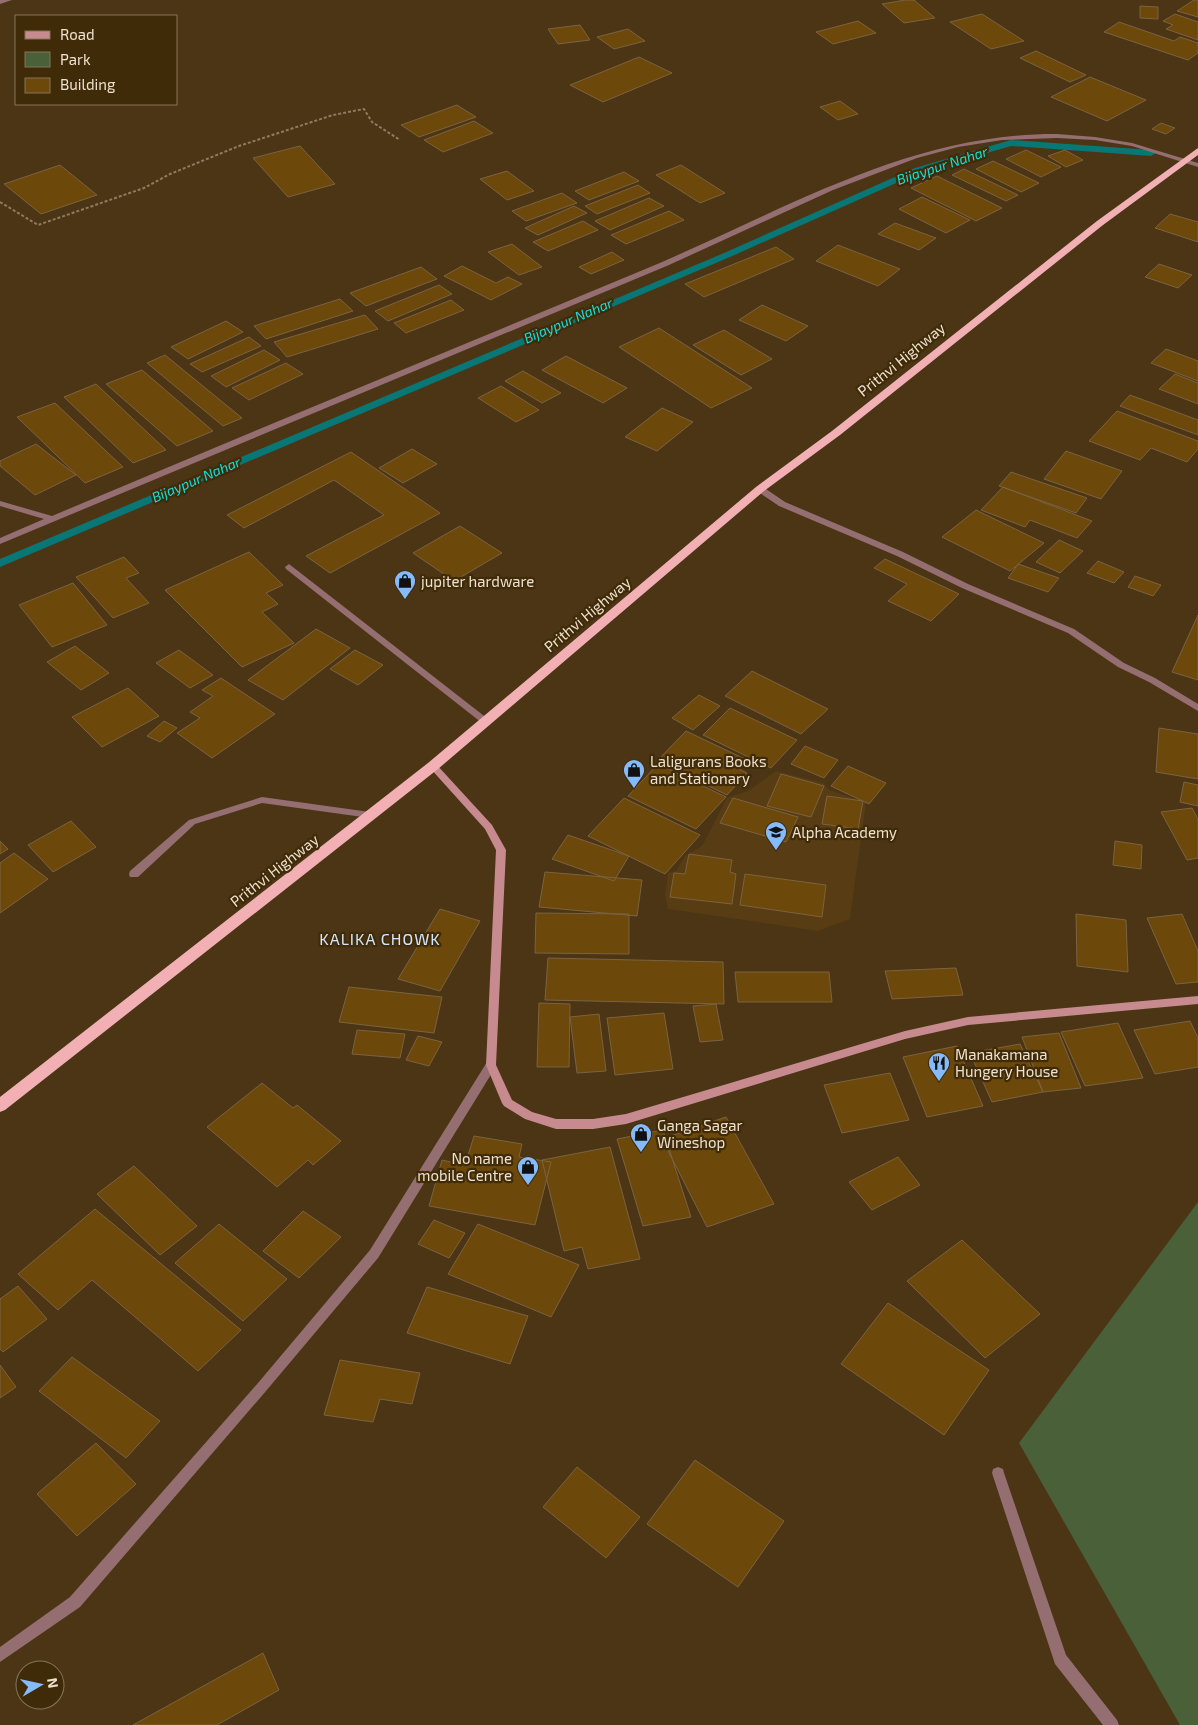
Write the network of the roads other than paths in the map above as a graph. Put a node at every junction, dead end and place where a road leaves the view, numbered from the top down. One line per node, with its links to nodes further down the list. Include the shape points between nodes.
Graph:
1 (9, 0): 2 (street)
2 (0, 2)
3 (1198, 151): 4 (highway, Prithvi Highway)
4 (1185, 162): 5 (street); 6 (highway, Prithvi Highway, via 1100,223 836,433); 8 (street, via 1149,148 1063,137 1004,138 928,151 874,170 687,254)
5 (1198, 165)
6 (760, 489): 11 (street, via 782,504 1071,631 1121,665); 12 (highway, Prithvi Highway)
7 (0, 503): 8 (street)
8 (52, 519): 9 (street)
9 (0, 542)
10 (289, 567): 12 (street)
11 (1198, 708)
12 (485, 721): 13 (highway, Prithvi Highway)
13 (433, 766): 14 (highway, Prithvi Highway); 17 (main road, via 489,827 501,850)
14 (370, 815): 15 (street, via 262,800 192,822); 18 (highway, Prithvi Highway)
15 (134, 874)
16 (1198, 1000): 17 (main road, via 968,1021 905,1034 626,1119 593,1124 556,1124 529,1116 508,1103)
17 (490, 1065): 20 (street, via 374,1254 75,1602)
18 (0, 1106)
19 (998, 1473): 21 (street, via 1060,1659)
20 (0, 1655)
21 (1112, 1725)

